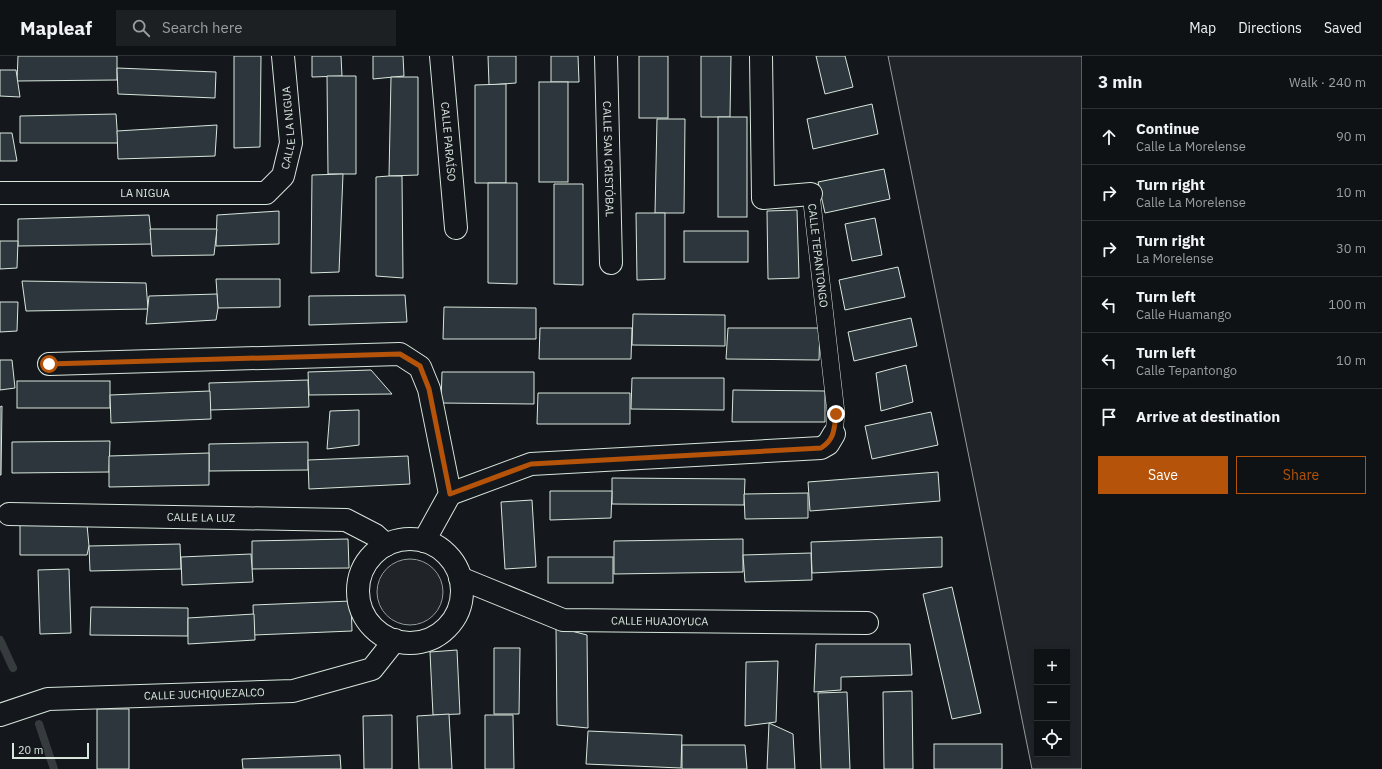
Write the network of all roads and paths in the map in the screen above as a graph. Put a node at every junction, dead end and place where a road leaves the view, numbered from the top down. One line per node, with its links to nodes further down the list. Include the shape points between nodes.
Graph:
1 (283, 56): 5 (street, CALLE LA NIGUA, via 291,143)
2 (441, 56): 8 (street, CALLE PARAÍSO)
3 (606, 56): 9 (street, CALLE SAN CRISTÓBAL)
4 (761, 56): 7 (street, CALLE TEPANTONGO, via 763,198)
5 (283, 176): 6 (street, LA NIGUA, via 266,193)
6 (0, 193)
7 (811, 194): 11 (street, CALLE TEPANTONGO, via 836,414)
8 (456, 228)
9 (611, 263)
10 (49, 364): 12 (street, via 400,354 420,366 429,389)
11 (834, 434): 12 (street, via 828,444 821,448 531,464)
12 (450, 494): 14 (street)
13 (9, 514): 15 (street, CALLE LA LUZ, via 346,520 375,535)
14 (424, 541): 15 (street, via 403,539); 16 (street, via 438,546 451,558)
15 (386, 545): 18 (street, via 373,555 364,569 359,584 359,601 374,629)
16 (460, 578): 17 (street, CALLE HUAJOYUCA, via 563,620); 18 (street, via 462,592 459,610 449,626 435,637 420,642)
17 (867, 623)
18 (395, 640): 19 (street, CALLE JUCHIQUEZALCO, via 372,669 293,691 48,699)
19 (0, 715)

